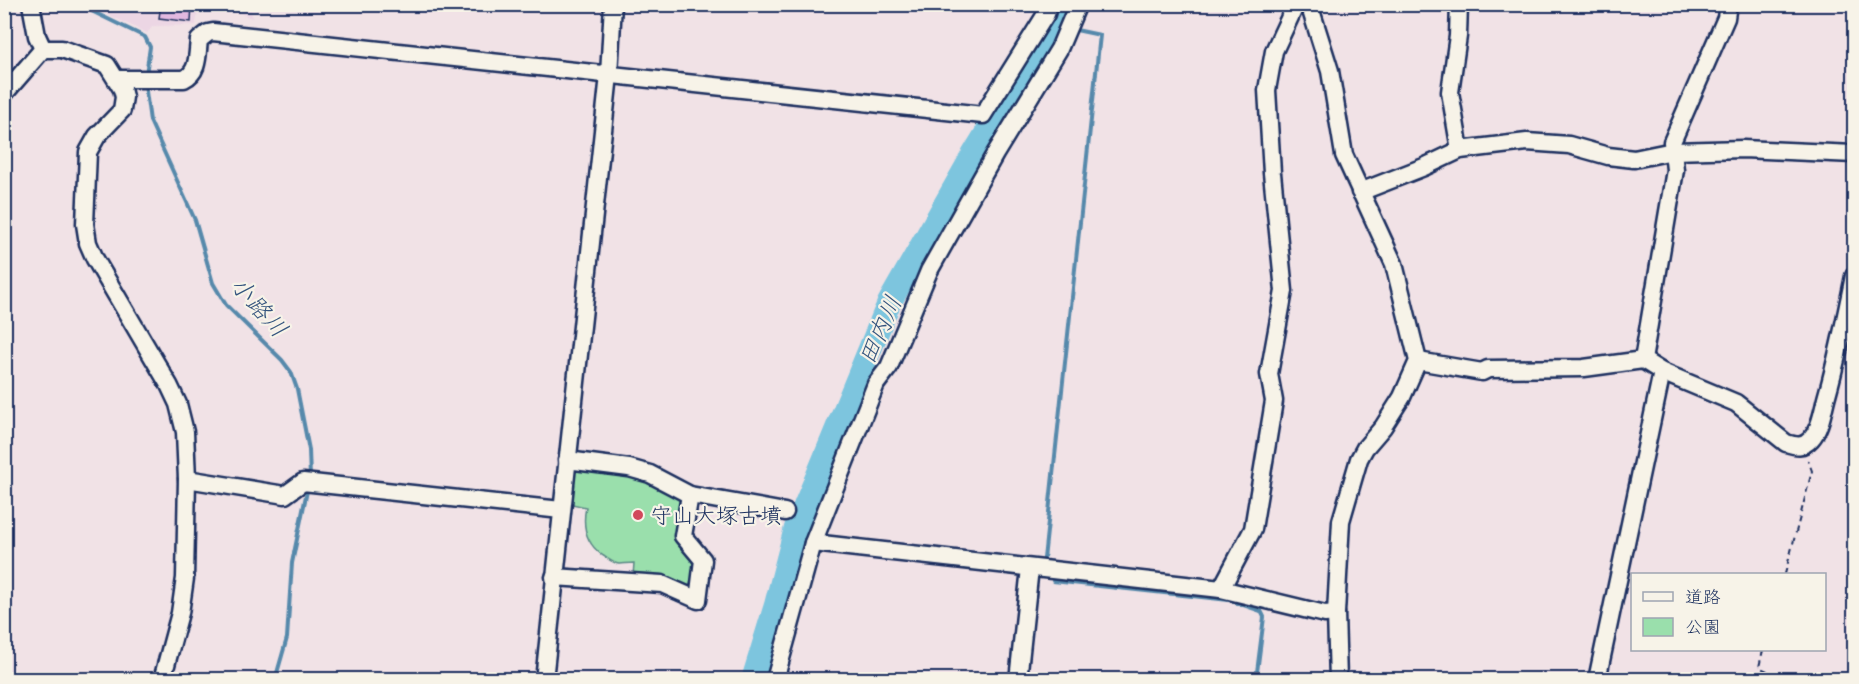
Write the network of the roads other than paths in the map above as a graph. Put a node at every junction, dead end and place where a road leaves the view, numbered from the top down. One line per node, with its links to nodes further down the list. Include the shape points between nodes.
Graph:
1 (31, 4): 9 (street)
2 (614, 4): 10 (street)
3 (1049, 4): 10 (street, via 983,115)
4 (1078, 4): 26 (street, via 1059,49 929,271 889,367 876,384)
5 (1296, 4): 29 (street, via 1274,51 1267,90 1284,291 1269,374 1274,401 1253,529)
6 (1309, 4): 16 (street, via 1330,70 1344,155)
7 (1459, 4): 13 (street, via 1450,92)
8 (1728, 4): 14 (street, via 1726,18 1672,142)
9 (43, 49): 11 (street, via 62,49 107,65); 12 (street)
10 (609, 75): 11 (street, via 213,32 199,40 195,69 189,77); 21 (street)
11 (118, 79): 22 (street, via 124,97 122,110 96,135 88,152 88,243 178,404 185,432)
12 (4, 94)
13 (1460, 150): 14 (street, via 1527,142 1569,144 1634,159); 16 (street)
14 (1673, 151): 15 (street, via 1743,149); 18 (street, via 1675,170)
15 (1854, 154)
16 (1360, 192): 19 (street, via 1394,264)
17 (1854, 276): 20 (street, via 1819,426 1803,446 1786,443 1736,403)
18 (1643, 360): 19 (street, via 1584,368 1482,372); 20 (street)
19 (1418, 361): 30 (street, via 1402,397 1359,459 1341,521)
20 (1662, 372): 36 (street)
21 (567, 460): 23 (street, via 629,468 650,474); 24 (street)
22 (187, 479): 24 (street, via 285,495 303,482); 31 (street, via 185,578)
23 (690, 495): 25 (street); 28 (street, via 683,536 703,560 698,600 662,584)
24 (561, 510): 28 (street)
25 (785, 512)
26 (813, 543): 27 (street); 33 (street)
27 (1030, 568): 29 (street); 34 (street)
28 (554, 577): 32 (street)
29 (1221, 589): 30 (street, via 1325,614)
30 (1336, 613): 35 (street)
31 (162, 680)
32 (544, 680)
33 (775, 680)
34 (1018, 680)
35 (1338, 680)
36 (1596, 680)

